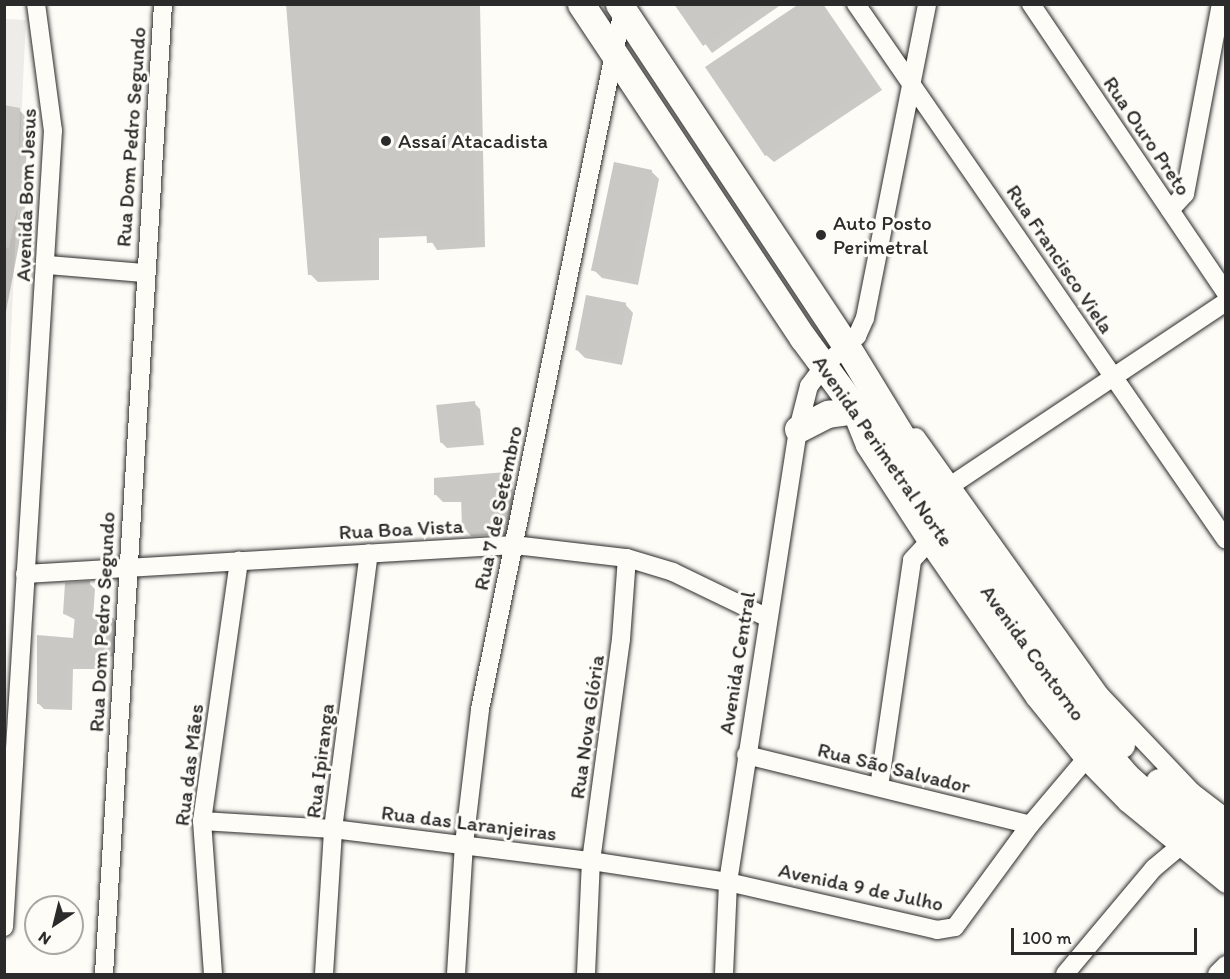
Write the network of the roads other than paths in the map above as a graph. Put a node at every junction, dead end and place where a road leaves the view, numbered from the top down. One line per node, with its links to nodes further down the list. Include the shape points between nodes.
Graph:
1 (36, 4): 12 (street, Avenida Bom Jesus, via 53,131)
2 (163, 4): 13 (street, Rua Dom Pedro Segundo)
3 (581, 4): 9 (highway, Avenida Perimetral Norte)
4 (856, 4): 10 (street, Rua Francisco Viela)
5 (927, 4): 10 (street, Avenida Central)
6 (1031, 4): 11 (street, Rua Ouro Preto)
7 (622, 7): 9 (street, Rua 7 de Setembro); 16 (highway, Avenida Perimetral Norte)
8 (1219, 12): 11 (street, via 1185,194)
9 (615, 55): 17 (highway, Avenida Perimetral Norte); 25 (street, Rua 7 de Setembro)
10 (913, 84): 16 (street, Avenida Central, via 872,294 865,318); 18 (street, Rua Francisco Viela)
11 (1170, 210): 14 (street, Rua Ouro Preto)
12 (48, 265): 13 (street, Rua Dom Pedro Segundo); 30 (street, Avenida Bom Jesus)
13 (144, 273): 29 (street, Rua Dom Pedro Segundo)
14 (1226, 293)
15 (1226, 302): 18 (street)
16 (847, 347): 17 (street, Avenida Central); 19 (highway, Avenida Perimetral Norte)
17 (824, 366): 20 (highway, Avenida Perimetral Norte); 21 (street, Avenida Central, via 809,386)
18 (1114, 377): 22 (street); 23 (street, Rua Francisco Viela)
19 (871, 386): 22 (street, Avenida Contorno, via 893,403); 39 (highway, Avenida Perimetral Norte, via 932,486 1075,689 1149,772)
20 (855, 410): 21 (highway, via 828,414); 24 (street, Avenida Contorno, via 856,428 865,446); 43 (highway, Avenida Perimetral Norte, via 1033,667 1080,725 1126,776)
21 (798, 429): 31 (street, Avenida Central)
22 (950, 486): 35 (street, Avenida Contorno, via 1100,695)
23 (1226, 540)
24 (928, 543): 33 (street, Avenida Contorno, via 1035,698); 34 (street, via 912,560)
25 (514, 545): 26 (street, Rua Boa Vista); 27 (street, Rua Boa Vista); 40 (street, Rua 7 de Setembro, via 480,709)
26 (369, 553): 28 (street, Rua Boa Vista); 38 (street, Rua Ipiranga)
27 (627, 558): 31 (street, Rua Boa Vista, via 673,572); 42 (street, Rua Nova Glória, via 621,639)
28 (239, 561): 29 (street, Rua Boa Vista); 36 (street, Rua das Mães)
29 (128, 568): 30 (street, Rua Boa Vista); 48 (street, Rua Dom Pedro Segundo)
30 (25, 573): 46 (street, Avenida Bom Jesus)
31 (766, 617): 32 (street, Avenida Central)
32 (746, 755): 34 (street, Rua São Salvador); 44 (street, Avenida Central)
33 (1085, 760): 37 (street, Avenida 9 de Julho); 41 (street, Avenida Contorno)
34 (879, 787): 37 (street, Rua São Salvador)
35 (1192, 792): 39 (highway)
36 (202, 821): 38 (street, Rua das Laranjeiras); 49 (street, Rua das Mães)
37 (1030, 825): 44 (street, Avenida 9 de Julho, via 955,927 937,930)
38 (333, 828): 40 (street, Rua das Laranjeiras); 50 (street, Rua Ipiranga)
39 (1221, 830)
40 (464, 844): 42 (street, Rua das Laranjeiras); 51 (street, Rua 7 de Setembro)
41 (1178, 848): 45 (street, Avenida Contorno); 54 (street, via 1154,868)
42 (591, 861): 44 (street, Rua das Laranjeiras); 52 (street, Rua Nova Glória)
43 (1226, 865)
44 (728, 882): 53 (street, Avenida Central)
45 (1226, 884)
46 (4, 927)
47 (1226, 965): 55 (street)
48 (104, 975)
49 (213, 975)
50 (324, 975)
51 (456, 975)
52 (586, 975)
53 (724, 975)
54 (1065, 975)
55 (1217, 975)

